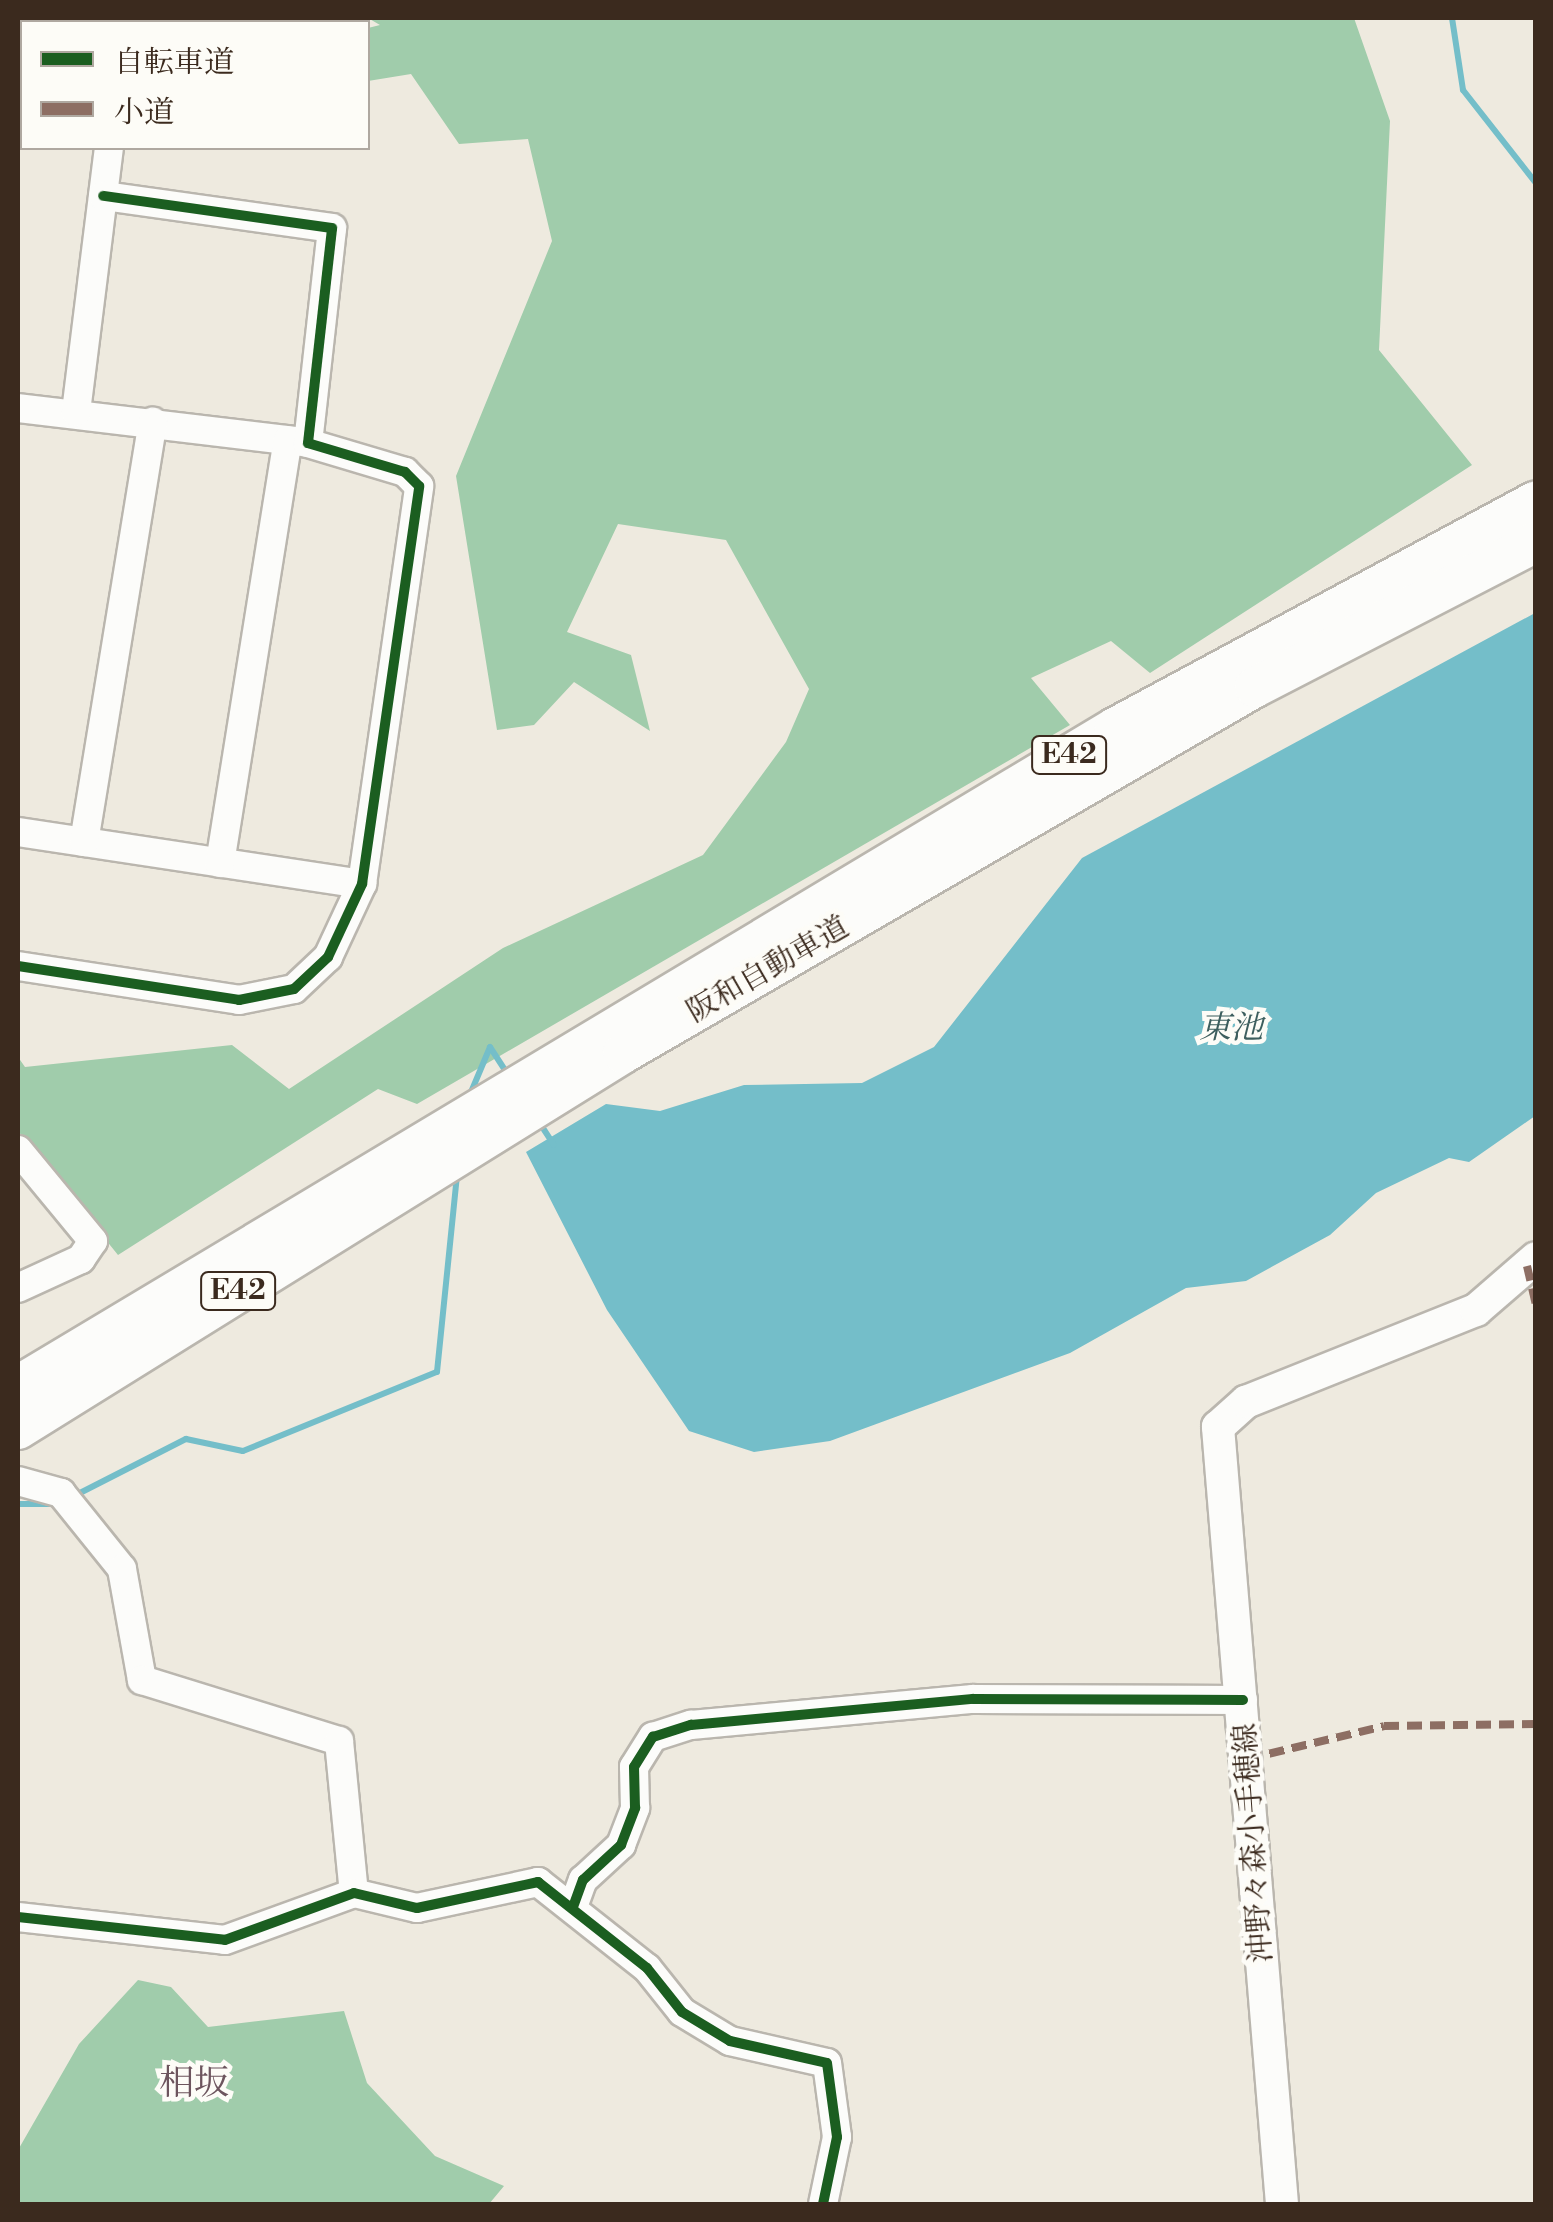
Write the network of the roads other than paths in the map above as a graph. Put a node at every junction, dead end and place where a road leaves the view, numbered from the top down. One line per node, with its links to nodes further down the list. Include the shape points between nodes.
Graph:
1 (109, 150): 2 (street)
2 (103, 196): 4 (street); 6 (street, via 332,228)
3 (18, 408): 4 (street)
4 (76, 412): 5 (street)
5 (153, 422): 6 (street); 10 (street)
6 (298, 441): 11 (street); 12 (street, via 406,472 419,486)
7 (1536, 501): 14 (highway, 阪和自動車道 / E42, via 1114,728)
8 (1536, 542): 14 (highway, 阪和自動車道 / E42, via 1255,687)
9 (18, 832): 10 (street)
10 (84, 842): 11 (street)
11 (220, 863): 12 (street)
12 (362, 884): 13 (street, via 328,957 294,989 239,1000)
13 (18, 966)
14 (617, 1039): 15 (highway, 阪和自動車道 / E42)
15 (451, 1139): 19 (highway, 阪和自動車道 / E42); 20 (highway, 阪和自動車道 / E42)
16 (18, 1150): 18 (street, via 93,1241 81,1258)
17 (1536, 1258): 22 (main road, 沖野々森小手穂線, via 1476,1310 1246,1402 1218,1427)
18 (18, 1288)
19 (18, 1386)
20 (18, 1428)
21 (18, 1481): 23 (street, via 62,1493 122,1569 142,1680 340,1741)
22 (1243, 1700): 24 (street, via 973,1699 691,1725 653,1738 643,1752 621,1845 582,1880); 27 (main road, 沖野々森小手穂線)
23 (354, 1894): 24 (street, via 417,1908 538,1882); 25 (street, via 225,1940)
24 (573, 1906): 26 (street, via 646,1968 682,2012 730,2041 827,2063 836,2137)
25 (18, 1917)
26 (823, 2204)
27 (1282, 2204)

